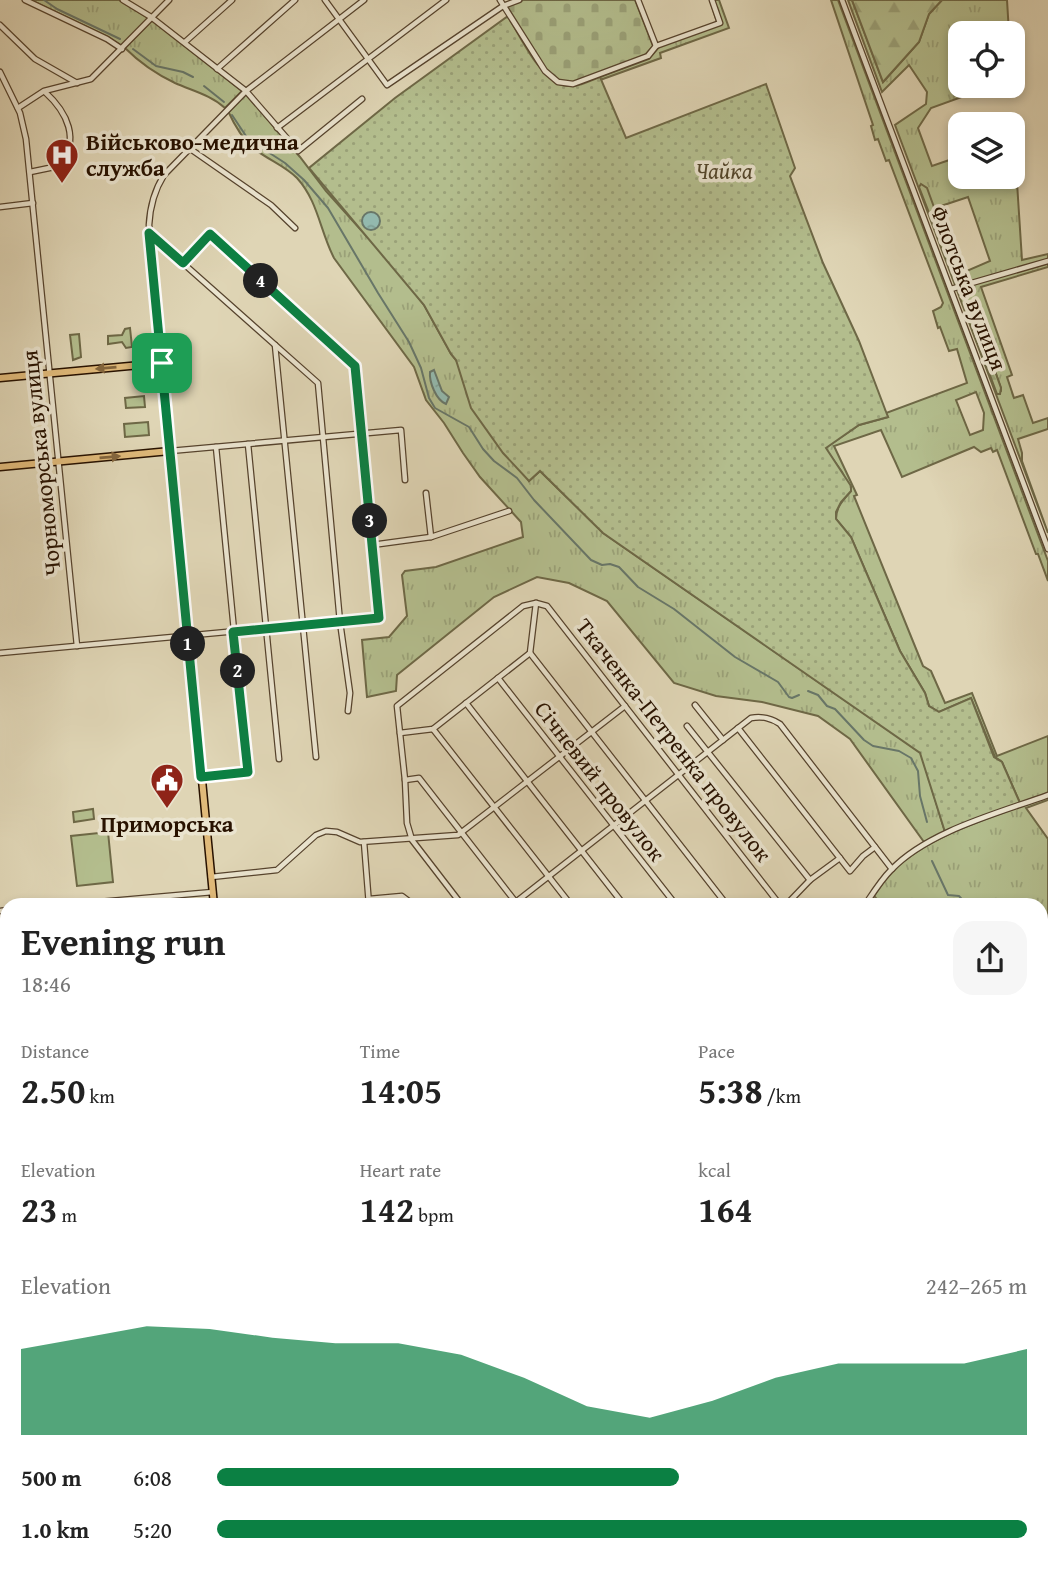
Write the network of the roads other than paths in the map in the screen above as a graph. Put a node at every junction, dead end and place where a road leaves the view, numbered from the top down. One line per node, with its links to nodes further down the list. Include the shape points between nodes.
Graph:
1 (25, 0): 20 (street)
2 (169, 0): 15 (street)
3 (232, 0): 18 (street)
4 (295, 0): 22 (street)
5 (325, 0): 16 (street)
6 (364, 0): 16 (street)
7 (446, 0): 21 (street)
8 (500, 0): 14 (street)
9 (519, 0): 14 (street)
10 (638, 0): 19 (street)
11 (712, 0): 19 (street, via 720,23)
12 (842, 0): 38 (street, Флотська вулиця)
13 (126, 1): 15 (street)
14 (503, 6): 19 (street, via 545,71 566,84 648,56); 21 (street, via 387,85)
15 (151, 18): 18 (street); 20 (street)
16 (339, 19): 21 (street); 25 (street)
17 (0, 25): 24 (street, via 35,59)
18 (185, 42): 22 (street)
19 (656, 46)
20 (122, 49): 24 (street, via 91,79)
21 (368, 59): 29 (street)
22 (217, 69): 25 (street)
23 (0, 72): 28 (street, Чорноморська вулиця)
24 (78, 83): 26 (street)
25 (246, 90): 29 (street); 30 (street)
26 (44, 91): 28 (street); 31 (street, via 64,113 70,140 59,166)
27 (362, 99): 29 (street, via 298,151)
28 (18, 108): 31 (street, Чорноморська вулиця)
29 (276, 129)
30 (189, 148): 34 (street, via 271,205); 35 (street, via 158,184)
31 (30, 172): 32 (street, Чорноморська вулиця)
32 (33, 203): 33 (street); 41 (street, Чорноморська вулиця)
33 (0, 206)
34 (295, 228)
35 (149, 233): 37 (street); 40 (street)
36 (1048, 261): 38 (street)
37 (183, 263): 39 (street); 43 (street, via 210,234 355,366)
38 (951, 289): 56 (street, Флотська вулиця)
39 (275, 345): 44 (street, via 318,383); 45 (street)
40 (162, 363): 41 (main road, one-way to 41); 48 (main road)
41 (50, 373): 42 (main road); 49 (street, Чорноморська вулиця)
42 (0, 378)
43 (361, 433): 44 (street); 51 (street, via 401,430); 55 (street)
44 (323, 437): 45 (street); 58 (street)
45 (284, 440): 46 (street); 59 (street)
46 (248, 444): 47 (street); 60 (street)
47 (216, 447): 48 (street); 61 (street)
48 (170, 451): 49 (main road, one-way to 48); 62 (main road)
49 (59, 461): 50 (main road); 63 (street, Чорноморська вулиця)
50 (0, 467)
51 (405, 480)
52 (426, 493): 54 (street)
53 (509, 511): 54 (street)
54 (431, 537): 55 (street)
55 (372, 545): 58 (street, via 379,618)
56 (1048, 549)
57 (536, 603): 65 (street); 69 (street, Ткаченка-Петренка провулок, via 547,606); 75 (street, via 523,606 397,706)
58 (340, 622): 59 (street); 70 (street, via 350,693)
59 (302, 625): 60 (street); 78 (street)
60 (266, 629): 61 (street); 80 (street)
61 (233, 632): 62 (street); 82 (street, via 248,772)
62 (187, 636): 63 (street); 82 (main road)
63 (77, 646): 64 (street)
64 (0, 653)
65 (530, 653): 66 (street); 74 (street)
66 (498, 678): 67 (street); 79 (street, Січневий провулок)
67 (466, 703): 73 (street); 84 (street)
68 (695, 705): 76 (street)
69 (625, 706): 74 (street); 81 (street, Ткаченка-Петренка провулок)
70 (348, 711)
71 (687, 726): 77 (street)
72 (738, 729): 76 (street); 92 (street, via 759,717 780,724); 94 (street)
73 (433, 730): 75 (street); 87 (street)
74 (592, 732): 79 (street); 86 (street)
75 (400, 733): 83 (street)
76 (723, 740): 77 (street)
77 (707, 753): 81 (street); 98 (street)
78 (316, 757)
79 (559, 757): 84 (street); 88 (street, Січневий провулок)
80 (279, 759)
81 (679, 775): 86 (street); 112 (street, Ткаченка-Петренка провулок)
82 (201, 777): 97 (main road)
83 (405, 780): 89 (street, via 419,778); 90 (street)
84 (528, 782): 87 (street); 93 (street)
85 (1048, 795): 95 (street, via 947,834)
86 (646, 800): 88 (street); 111 (street)
87 (494, 808): 89 (street); 96 (street)
88 (613, 825): 93 (street); 110 (street, Січневий провулок)
89 (462, 833): 90 (street); 106 (street)
90 (412, 840): 91 (street); 105 (street)
91 (364, 842): 97 (street, via 326,831 277,870); 102 (street)
92 (876, 847): 94 (street, via 850,871); 95 (street)
93 (582, 850): 96 (street); 109 (street)
94 (840, 858): 98 (street)
95 (892, 869): 114 (street)
96 (548, 876): 107 (street); 108 (street)
97 (211, 877): 99 (main road)
98 (810, 880): 113 (street)
99 (213, 892): 100 (street); 101 (main road)
100 (145, 898)
101 (213, 898)
102 (369, 898)
103 (388, 898): 104 (street)
104 (406, 898)
105 (457, 898)
106 (511, 898)
107 (522, 898)
108 (565, 898)
109 (619, 898)
110 (670, 898)
111 (722, 898)
112 (775, 898)
113 (793, 898)
114 (870, 898)

